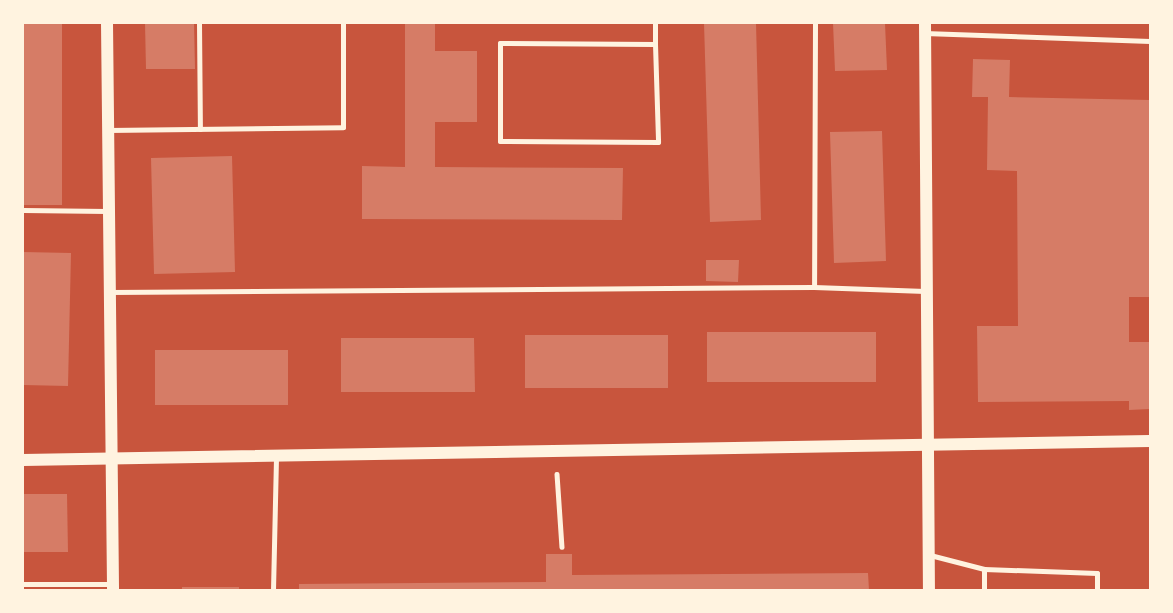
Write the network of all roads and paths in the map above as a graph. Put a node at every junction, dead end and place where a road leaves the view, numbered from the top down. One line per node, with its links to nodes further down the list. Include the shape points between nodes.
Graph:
1 (107, 23): 10 (street)
2 (199, 23): 9 (lane)
3 (343, 23): 9 (lane, via 343,127)
4 (654, 23): 8 (lane)
5 (815, 23): 13 (lane)
6 (924, 28): 7 (lane); 15 (street)
7 (1150, 41)
8 (655, 44): 8 (lane, via 658,142 500,141 500,43)
9 (200, 129): 10 (lane)
10 (108, 130): 12 (street)
11 (23, 210): 12 (lane)
12 (109, 211): 14 (street)
13 (814, 286): 14 (lane); 15 (lane)
14 (110, 292): 20 (street)
15 (928, 292): 17 (street)
16 (1150, 441): 17 (street)
17 (928, 443): 18 (street); 23 (street)
18 (276, 459): 20 (street); 27 (lane)
19 (23, 460): 20 (street)
20 (111, 460): 26 (street)
21 (557, 474): 22 (path)
22 (562, 547)
23 (929, 554): 24 (lane); 28 (street)
24 (984, 569): 29 (lane); 30 (lane, via 1097,573)
25 (23, 584): 26 (lane)
26 (113, 587)
27 (273, 590)
28 (929, 590)
29 (984, 590)
30 (1097, 590)

